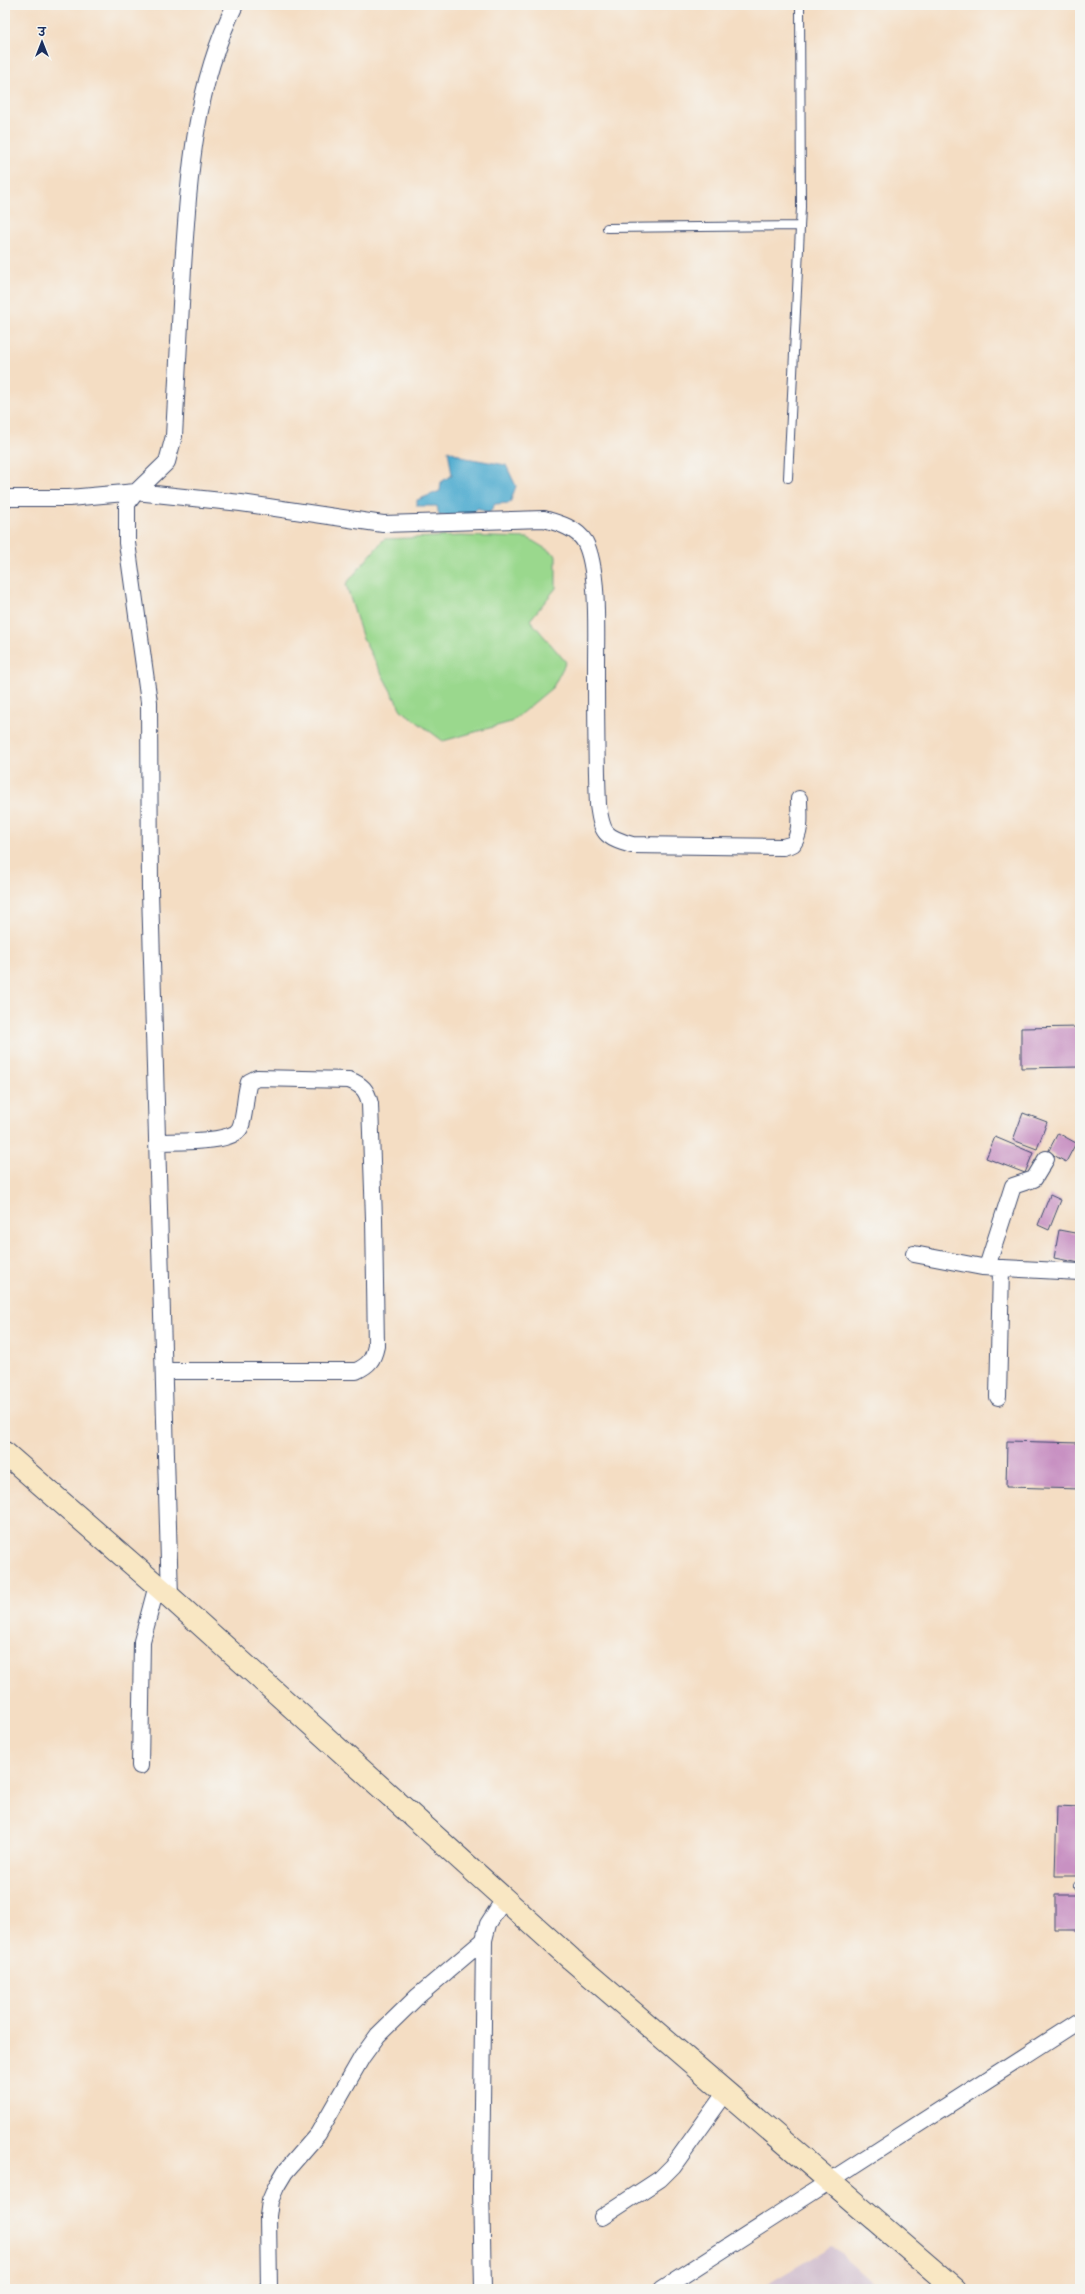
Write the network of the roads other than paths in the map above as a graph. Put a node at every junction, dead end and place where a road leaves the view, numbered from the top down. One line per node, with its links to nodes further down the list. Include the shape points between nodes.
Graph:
1 (235, 5): 6 (street, via 218,48 198,114 189,172 174,436 167,462)
2 (800, 5): 3 (lane)
3 (800, 226): 4 (lane); 5 (lane)
4 (607, 228)
5 (788, 478)
6 (136, 492): 7 (street, via 69,498); 8 (street, via 233,502 383,524 544,519 574,530 584,541 590,554 596,603 597,783 601,822 606,834 632,845 783,847 793,844 797,838 800,826); 9 (street, via 127,504 126,517 127,543 149,702 150,891)
7 (5, 498)
8 (799, 799)
9 (157, 1142): 14 (street); 14 (street, via 232,1136 240,1128 249,1082 257,1078 349,1080 360,1085 368,1093 374,1219 376,1346 373,1360 356,1371)
10 (1046, 1159): 12 (street, via 1034,1179 1013,1186)
11 (914, 1254): 12 (street)
12 (994, 1268): 13 (street); 15 (street)
13 (1080, 1272)
14 (164, 1371): 17 (street)
15 (998, 1397)
16 (5, 1453): 17 (street)
17 (164, 1591): 18 (street, via 142,1641); 19 (street)
18 (140, 1766)
19 (504, 1899): 20 (street, via 488,1924); 22 (street)
20 (484, 1940): 25 (street, via 418,1996 378,2035 362,2057 318,2134 279,2182 270,2201 268,2216); 26 (street, via 481,2179)
21 (1080, 2020): 23 (street)
22 (726, 2092): 23 (street); 24 (street, via 673,2166 660,2179)
23 (831, 2182): 27 (street); 28 (street)
24 (602, 2217)
25 (269, 2289)
26 (483, 2289)
27 (662, 2289)
28 (955, 2289)

